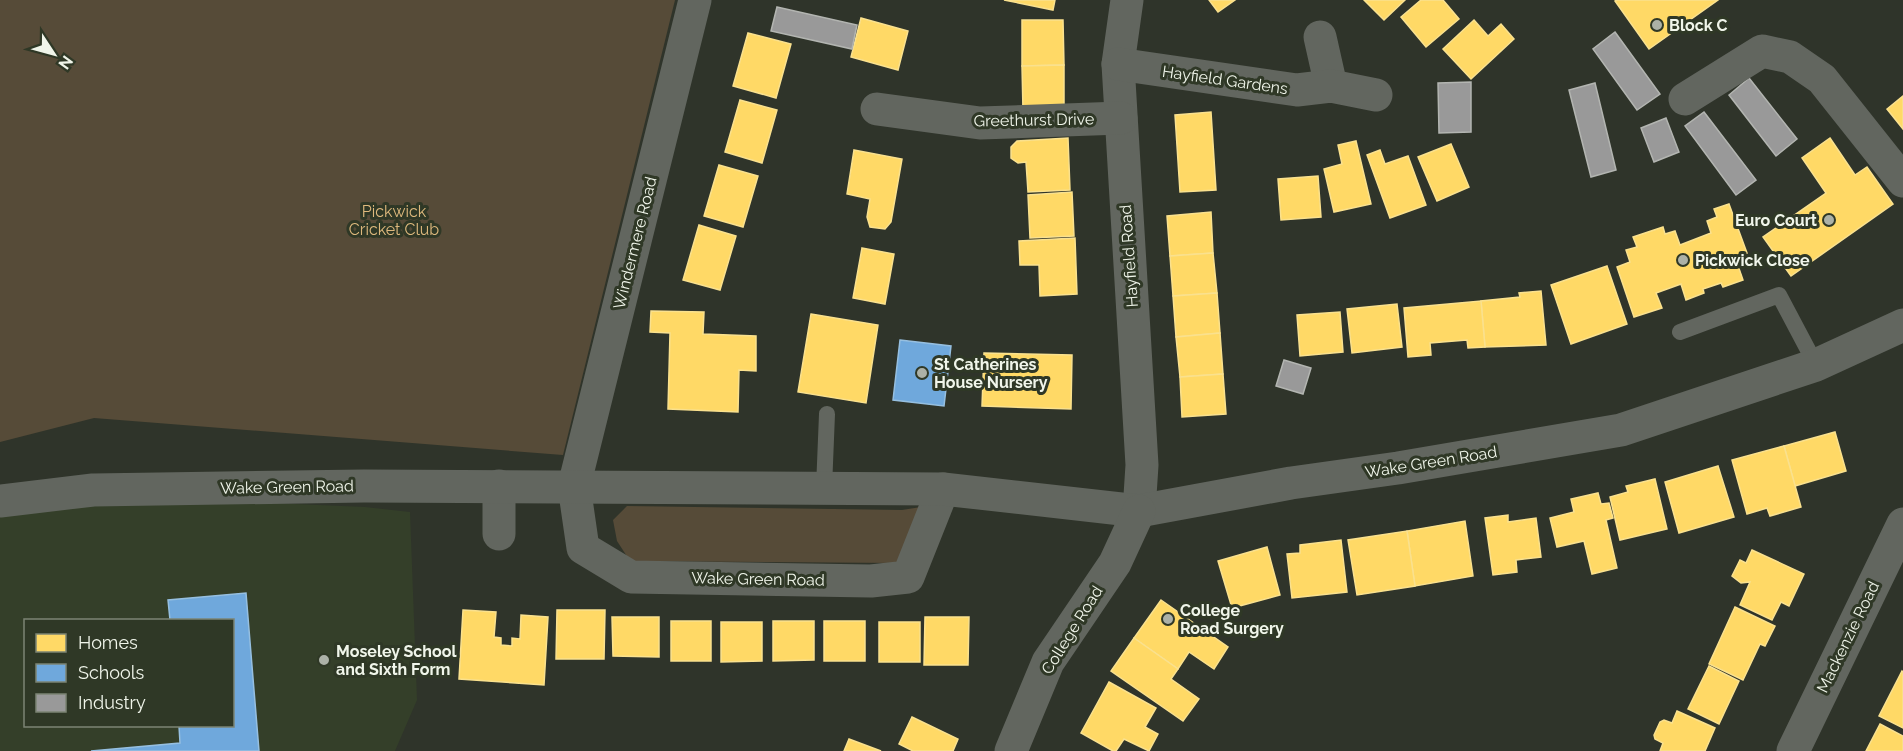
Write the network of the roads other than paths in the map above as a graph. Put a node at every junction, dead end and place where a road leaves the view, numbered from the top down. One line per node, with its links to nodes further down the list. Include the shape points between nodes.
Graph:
1 (696, 0): 16 (street, Windermere Road)
2 (1127, 0): 4 (street, Hayfield Road)
3 (1320, 37): 5 (street)
4 (1118, 64): 5 (street, Hayfield Gardens, via 1298,90); 9 (street, Hayfield Road)
5 (1331, 86): 6 (street, Hayfield Gardens)
6 (1376, 95)
7 (1685, 99): 10 (street, via 1762,51 1790,57 1822,79)
8 (877, 109): 9 (street, Greethurst Drive, via 980,123)
9 (1120, 118): 20 (street, Hayfield Road, via 1142,465)
10 (1903, 181)
11 (1903, 326): 13 (street, Wake Green Road)
12 (1680, 332): 13 (lane, via 1779,295)
13 (1816, 365): 20 (street, Wake Green Road, via 1621,430 1291,483)
14 (826, 414): 17 (lane)
15 (499, 486): 16 (street, Wake Green Road); 19 (street, Wake Green Road, via 93,490); 22 (street)
16 (574, 486): 17 (street, Wake Green Road); 18 (street, Wake Green Road, via 583,548 631,577 871,581 909,577)
17 (824, 488): 18 (street, Wake Green Road)
18 (943, 489): 20 (street, Wake Green Road)
19 (0, 501)
20 (1139, 512): 23 (street, College Road, via 1115,563 1048,662)
21 (1903, 524): 24 (street, Mackenzie Road)
22 (498, 534)
23 (1011, 751)
24 (1793, 751)

